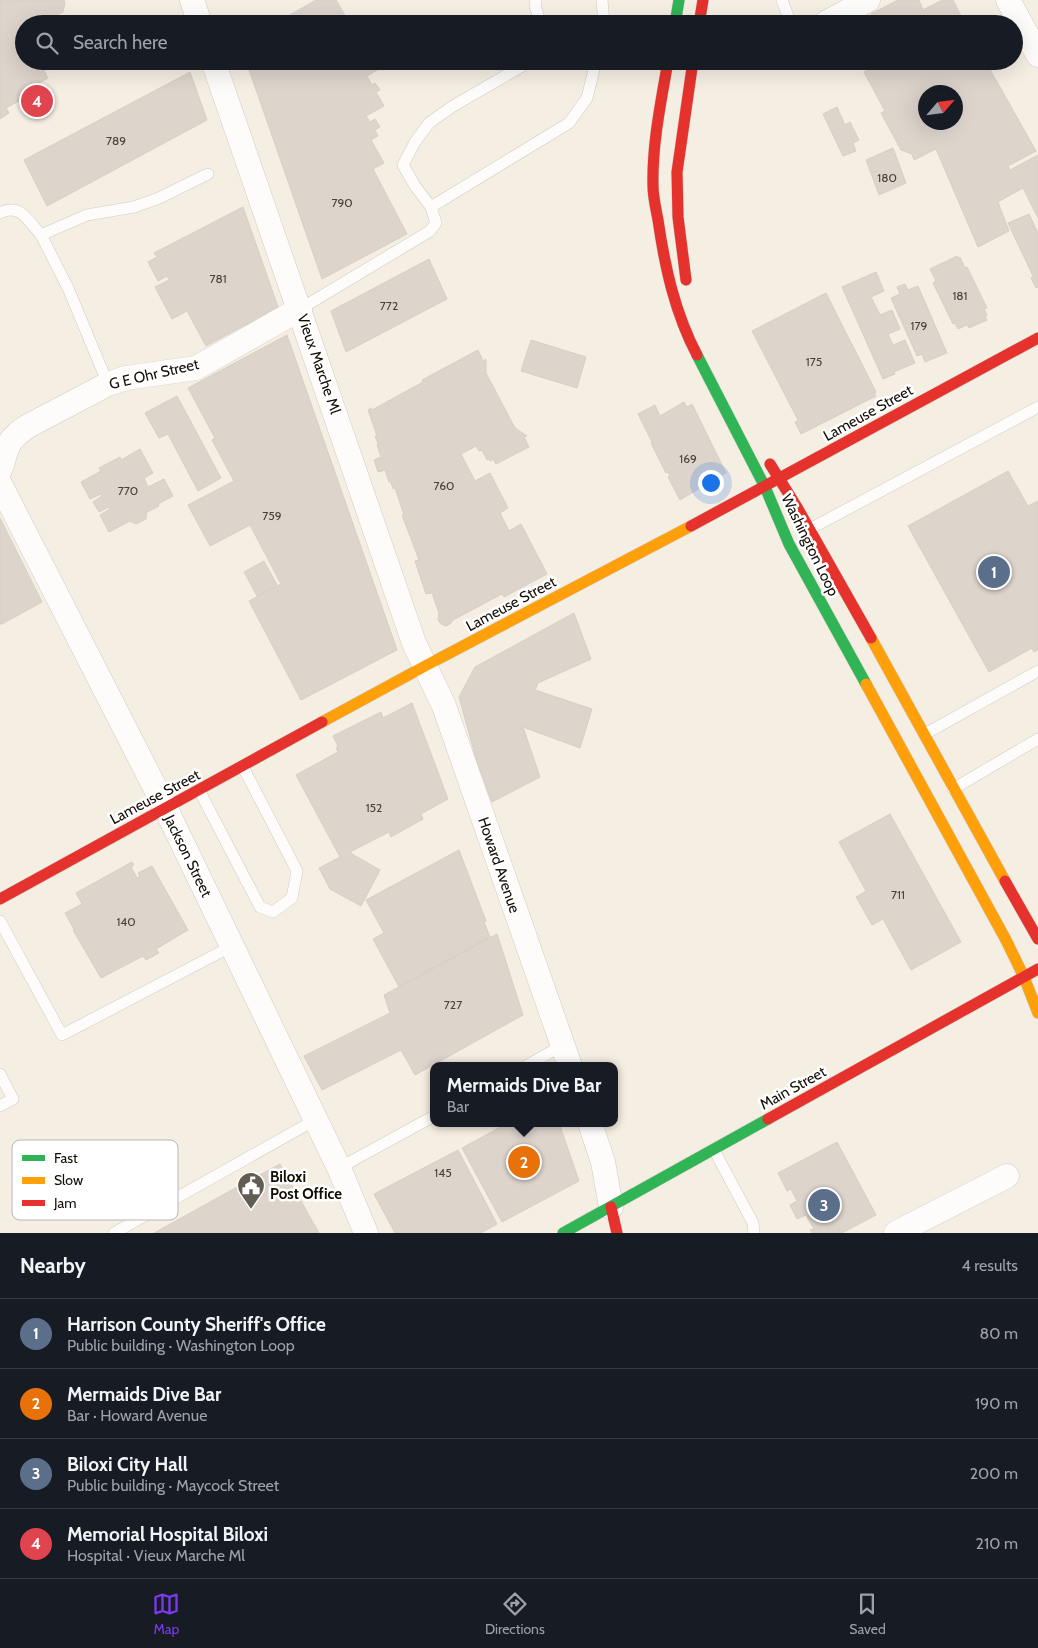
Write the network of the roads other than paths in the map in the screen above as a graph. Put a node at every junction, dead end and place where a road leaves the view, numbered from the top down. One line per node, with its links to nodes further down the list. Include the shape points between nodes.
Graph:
1 (192, 0): 9 (street)
2 (536, 0): 10 (lane)
3 (602, 0): 11 (lane)
4 (679, 0): 12 (main road)
5 (703, 0): 13 (main road)
6 (782, 0): 14 (lane)
7 (868, 0): 15 (street)
8 (1008, 0): 16 (street)
9 (197, 15)
10 (538, 15)
11 (603, 15)
12 (676, 15)
13 (700, 15)
14 (787, 15)
15 (840, 15)
16 (1016, 15)
17 (1023, 28): 18 (street)
18 (1038, 56)
19 (216, 70): 29 (street, Vieux Marche Ml)
20 (515, 70): 25 (lane, via 429,123 415,142 403,165)
21 (594, 70): 25 (lane, via 587,98 568,123)
22 (666, 70): 38 (main road, Washington Loop, via 656,128 653,187 669,282 684,330)
23 (692, 70): 28 (main road, via 677,172 678,217)
24 (208, 174): 27 (lane, via 159,198 134,207 87,215)
25 (431, 207): 29 (lane, via 436,223 430,231)
26 (0, 212): 27 (lane, via 19,211)
27 (41, 235): 31 (lane, via 68,288)
28 (689, 289)
29 (300, 310): 31 (street, G E Ohr Street, via 196,368 126,378); 40 (street, Vieux Marche Ml, via 411,634)
30 (1038, 338): 36 (main road, Lameuse Street)
31 (108, 384): 33 (street, G E Ohr Street, via 17,434)
32 (1038, 407): 39 (lane)
33 (4, 437): 35 (street, G E Ohr Street, via 4,462)
34 (765, 455): 36 (main road, Washington Loop)
35 (0, 470)
36 (779, 478): 38 (main road, Lameuse Street); 39 (main road, Washington Loop)
37 (0, 484): 48 (street, Jackson Street)
38 (765, 487): 40 (main road, Lameuse Street); 43 (main road, Washington Loop, via 790,544)
39 (810, 529): 42 (main road, Washington Loop)
40 (425, 666): 45 (main road, Lameuse Street); 56 (street, Howard Avenue, via 444,706)
41 (1038, 671): 42 (lane)
42 (923, 730): 43 (street); 46 (main road, Washington Loop)
43 (895, 738): 54 (main road, Washington Loop)
44 (1038, 739): 46 (lane)
45 (244, 766): 47 (main road, Lameuse Street); 47 (lane, via 297,871 292,898 273,912 260,907)
46 (953, 789): 51 (main road, Washington Loop)
47 (199, 790): 48 (main road, Lameuse Street)
48 (165, 807): 49 (main road, Lameuse Street); 52 (street, Jackson Street)
49 (0, 899)
50 (0, 921): 52 (lane, via 62,1035)
51 (1038, 940)
52 (232, 946): 61 (street, Jackson Street)
53 (1038, 969): 54 (main road, Main Street)
54 (1024, 977): 55 (main road, Washington Loop); 63 (main road, Main Street)
55 (1038, 1013)
56 (566, 1056): 57 (lane)
57 (542, 1062)
58 (0, 1074): 59 (lane, via 13,1099)
59 (0, 1106)
60 (430, 1118): 64 (lane)
61 (315, 1120): 64 (street, Jackson Street); 66 (lane)
62 (591, 1127): 67 (street, via 603,1162)
63 (714, 1150): 67 (main road, Main Street); 73 (lane, via 753,1223)
64 (339, 1168): 70 (street, Jackson Street)
65 (1007, 1176): 74 (street)
66 (178, 1197)
67 (611, 1207): 71 (main road, Main Street); 72 (main road)
68 (137, 1220): 69 (lane)
69 (114, 1233)
70 (366, 1233)
71 (563, 1233)
72 (617, 1233)
73 (754, 1233)
74 (896, 1233)

